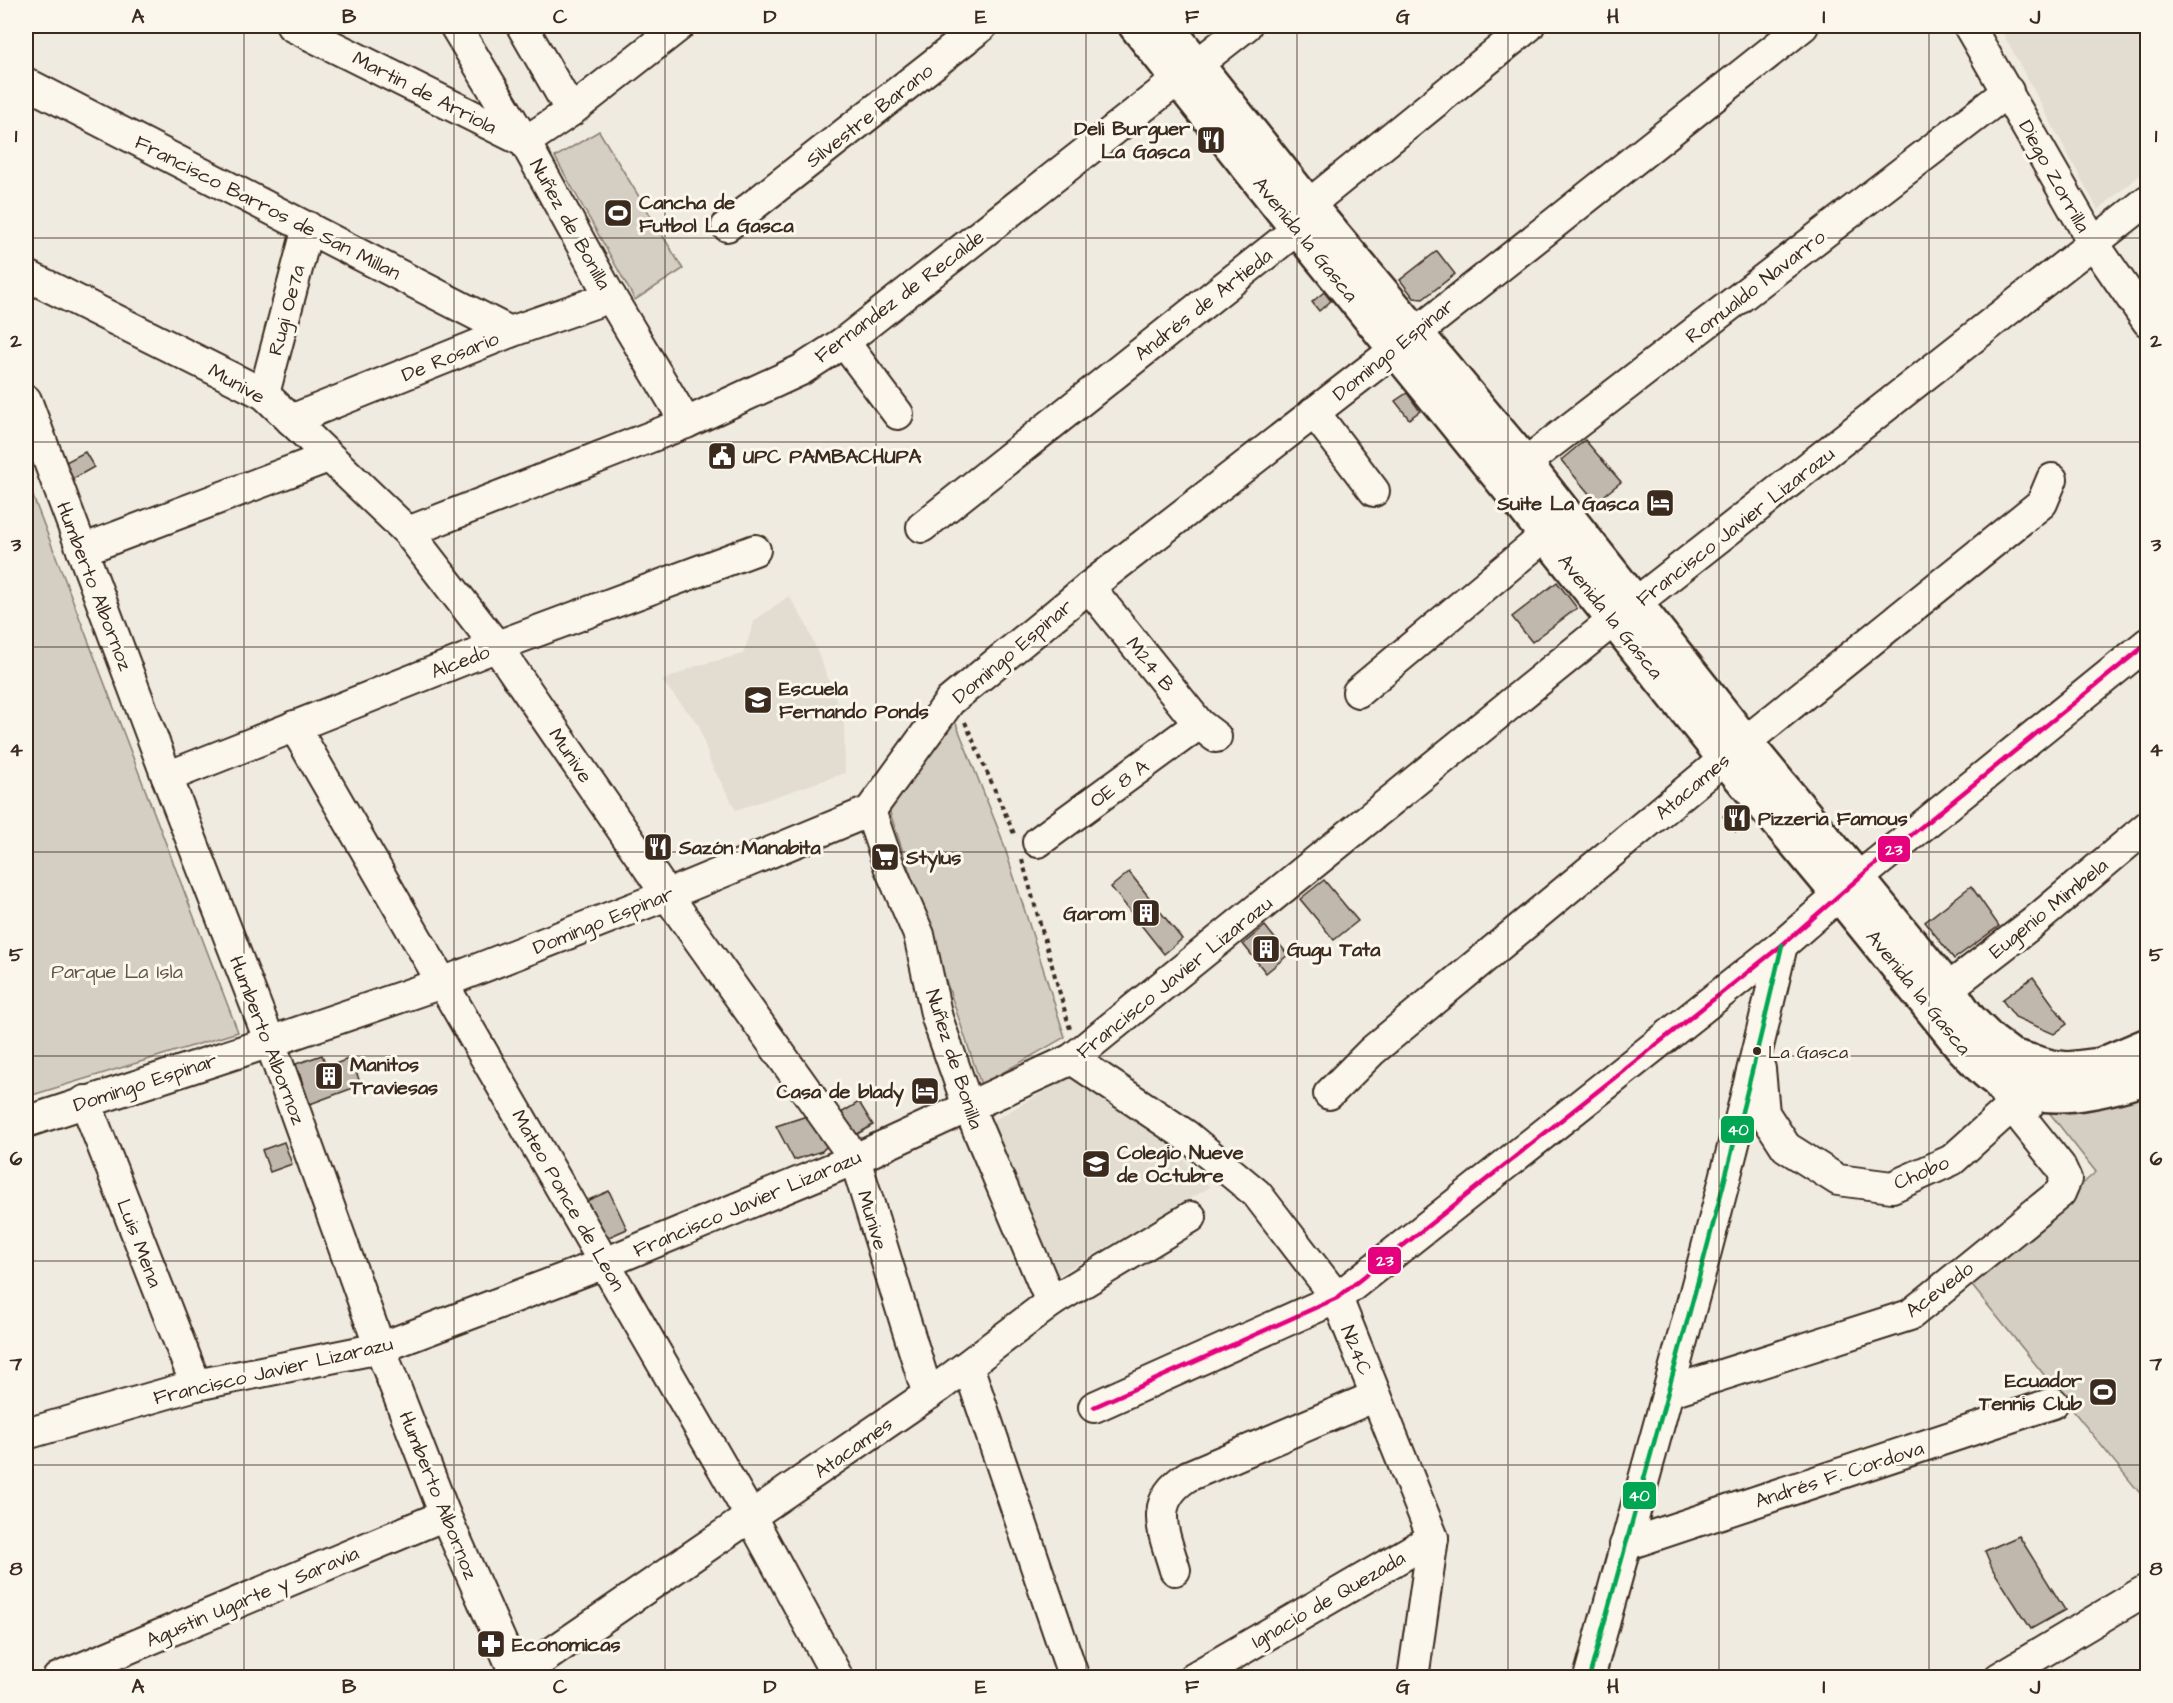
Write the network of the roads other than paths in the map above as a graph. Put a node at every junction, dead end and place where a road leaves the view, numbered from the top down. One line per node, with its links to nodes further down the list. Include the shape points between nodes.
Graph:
1 (292, 26): 16 (street, Martin de Arriola)
2 (455, 26): 16 (street, Nuñez de Bonilla)
3 (522, 26): 15 (street)
4 (679, 26): 15 (street)
5 (982, 26): 20 (street, Silvestre Barano)
6 (1136, 26): 12 (main road, Avenida la Gasca)
7 (1166, 26): 12 (main road, Avenida la Gasca)
8 (1246, 26): 12 (street, Fernandez de Recalde)
9 (1529, 26): 18 (street, Andrés de Artieda, via 1322,194)
10 (1803, 26): 26 (street, Domingo Espinar)
11 (1969, 26): 14 (street, Diego Zorrilla)
12 (1188, 73): 18 (main road, Avenida la Gasca); 27 (street, Fernandez de Recalde)
13 (26, 83): 19 (street, Francisco Barros de San Millan)
14 (2008, 91): 21 (street, Diego Zorrilla); 35 (street, Romualdo Navarro)
15 (571, 111): 16 (street)
16 (525, 142): 23 (street, Nuñez de Bonilla)
17 (2148, 200): 21 (street, Francisco Javier Lizarazu)
18 (1303, 217): 26 (main road, Avenida la Gasca); 38 (street, Andrés de Artieda, via 1286,238)
19 (308, 226): 25 (street, Francisco Barros de San Millan); 28 (street, Rugi Oe7a)
20 (727, 226)
21 (2094, 244): 24 (street, Diego Zorrilla); 44 (street, Francisco Javier Lizarazu)
22 (26, 275): 28 (street, Munive)
23 (611, 297): 25 (street, De Rosario); 33 (street, Nuñez de Bonilla)
24 (2148, 322)
25 (510, 332): 32 (street, De Rosario)
26 (1406, 340): 30 (street, Domingo Espinar); 35 (main road, Avenida la Gasca)
27 (844, 342): 31 (street); 33 (street, Fernandez de Recalde, via 801,370)
28 (264, 394): 32 (street, Munive)
29 (26, 400): 41 (street, Humberto Albornoz)
30 (1314, 412): 37 (street); 43 (street, Domingo Espinar)
31 (898, 414)
32 (291, 420): 34 (street, Munive)
33 (686, 423): 39 (street, Fernandez de Recalde)
34 (328, 457): 39 (street, Munive); 41 (street)
35 (1514, 473): 40 (main road, Avenida la Gasca); 44 (main road, Avenida la Gasca)
36 (2052, 479): 50 (street, Atacames, via 2042,503)
37 (1374, 490)
38 (922, 527)
39 (408, 532): 46 (street, Munive)
40 (1546, 535): 44 (main road, Avenida la Gasca); 47 (street)
41 (82, 550): 51 (street, Humberto Albornoz)
42 (755, 550): 46 (street, Alcedo)
43 (1089, 587): 49 (street, M24 B); 52 (street, Domingo Espinar, via 950,701)
44 (1625, 612): 50 (main road, Avenida la Gasca); 62 (street, Francisco Javier Lizarazu)
45 (2148, 643): 55 (street)
46 (497, 647): 48 (street, Alcedo); 56 (street, Munive)
47 (1358, 692)
48 (294, 726): 51 (street, Alcedo); 58 (street, Mateo Ponce de Leon)
49 (1208, 730): 54 (street, OE 8 A)
50 (1735, 750): 55 (main road, Avenida la Gasca); 66 (street, Atacames, via 1371,1051)
51 (167, 777): 60 (street, Humberto Albornoz)
52 (870, 811): 56 (street, Domingo Espinar); 68 (street, Nuñez de Bonilla, via 918,935 937,1018)
53 (2148, 826): 59 (street, Eugenio Mimbela)
54 (1025, 847)
55 (1849, 887): 57 (street); 59 (main road, Avenida la Gasca)
56 (667, 895): 58 (street, Domingo Espinar); 70 (street, Munive)
57 (1782, 945): 63 (street); 73 (street)
58 (442, 983): 60 (street, Domingo Espinar); 72 (street, Mateo Ponce de Leon)
59 (1938, 996): 61 (main road, Avenida la Gasca, via 2011,1056 2051,1067 2101,1065); 65 (main road, Avenida la Gasca, via 1963,1048)
60 (270, 1042): 67 (street, Domingo Espinar); 75 (street, Humberto Albornoz)
61 (2148, 1045)
62 (1072, 1049): 68 (street, Francisco Javier Lizarazu); 73 (street, N24C, via 1257,1194)
63 (1758, 1051): 65 (street, Chobo, via 1764,1113 1786,1147 1838,1180 1892,1187 1952,1160); 78 (street)
64 (2148, 1077): 65 (main road, Avenida la Gasca, via 2075,1095 2007,1085)
65 (2004, 1092): 78 (street, Acevedo, via 2060,1167 2066,1179 2061,1193 1910,1315)
66 (1329, 1094)
67 (85, 1101): 69 (street, Domingo Espinar); 77 (street, Luis Mena)
68 (968, 1106): 70 (street, Francisco Javier Lizarazu); 74 (street, Nuñez de Bonilla)
69 (26, 1122)
70 (855, 1159): 72 (street, Francisco Javier Lizarazu); 79 (street, Munive)
71 (1191, 1216): 74 (street, Atacames)
72 (605, 1263): 75 (street, Francisco Javier Lizarazu); 85 (street, Mateo Ponce de Leon)
73 (1337, 1298): 80 (street, N24C); 82 (street)
74 (1051, 1302): 76 (street, Atacames)
75 (380, 1347): 77 (street, Francisco Javier Lizarazu); 84 (street, Humberto Albornoz)
76 (968, 1366): 79 (street, Atacames); 93 (street)
77 (196, 1385): 83 (street, Francisco Javier Lizarazu)
78 (1668, 1392): 87 (street)
79 (928, 1395): 85 (street, Atacames)
80 (1376, 1396): 86 (street, N24C); 88 (street, via 1176,1484 1167,1495 1161,1522)
81 (2053, 1403): 87 (street, Andrés F. Cordova)
82 (1094, 1407)
83 (26, 1434)
84 (445, 1515): 90 (street, Agustin Ugarte y Saravia); 91 (street, Humberto Albornoz)
85 (751, 1517): 91 (street, Atacames); 92 (street, Mateo Ponce de Leon)
86 (1432, 1538): 94 (street, Ignacio de Quezada); 95 (street, N24C)
87 (1625, 1545): 96 (street)
88 (1175, 1570)
89 (2148, 1589): 97 (street)
90 (58, 1677)
91 (516, 1677)
92 (838, 1677)
93 (1074, 1677)
94 (1193, 1677)
95 (1413, 1677)
96 (1589, 1677)
97 (1999, 1677)

